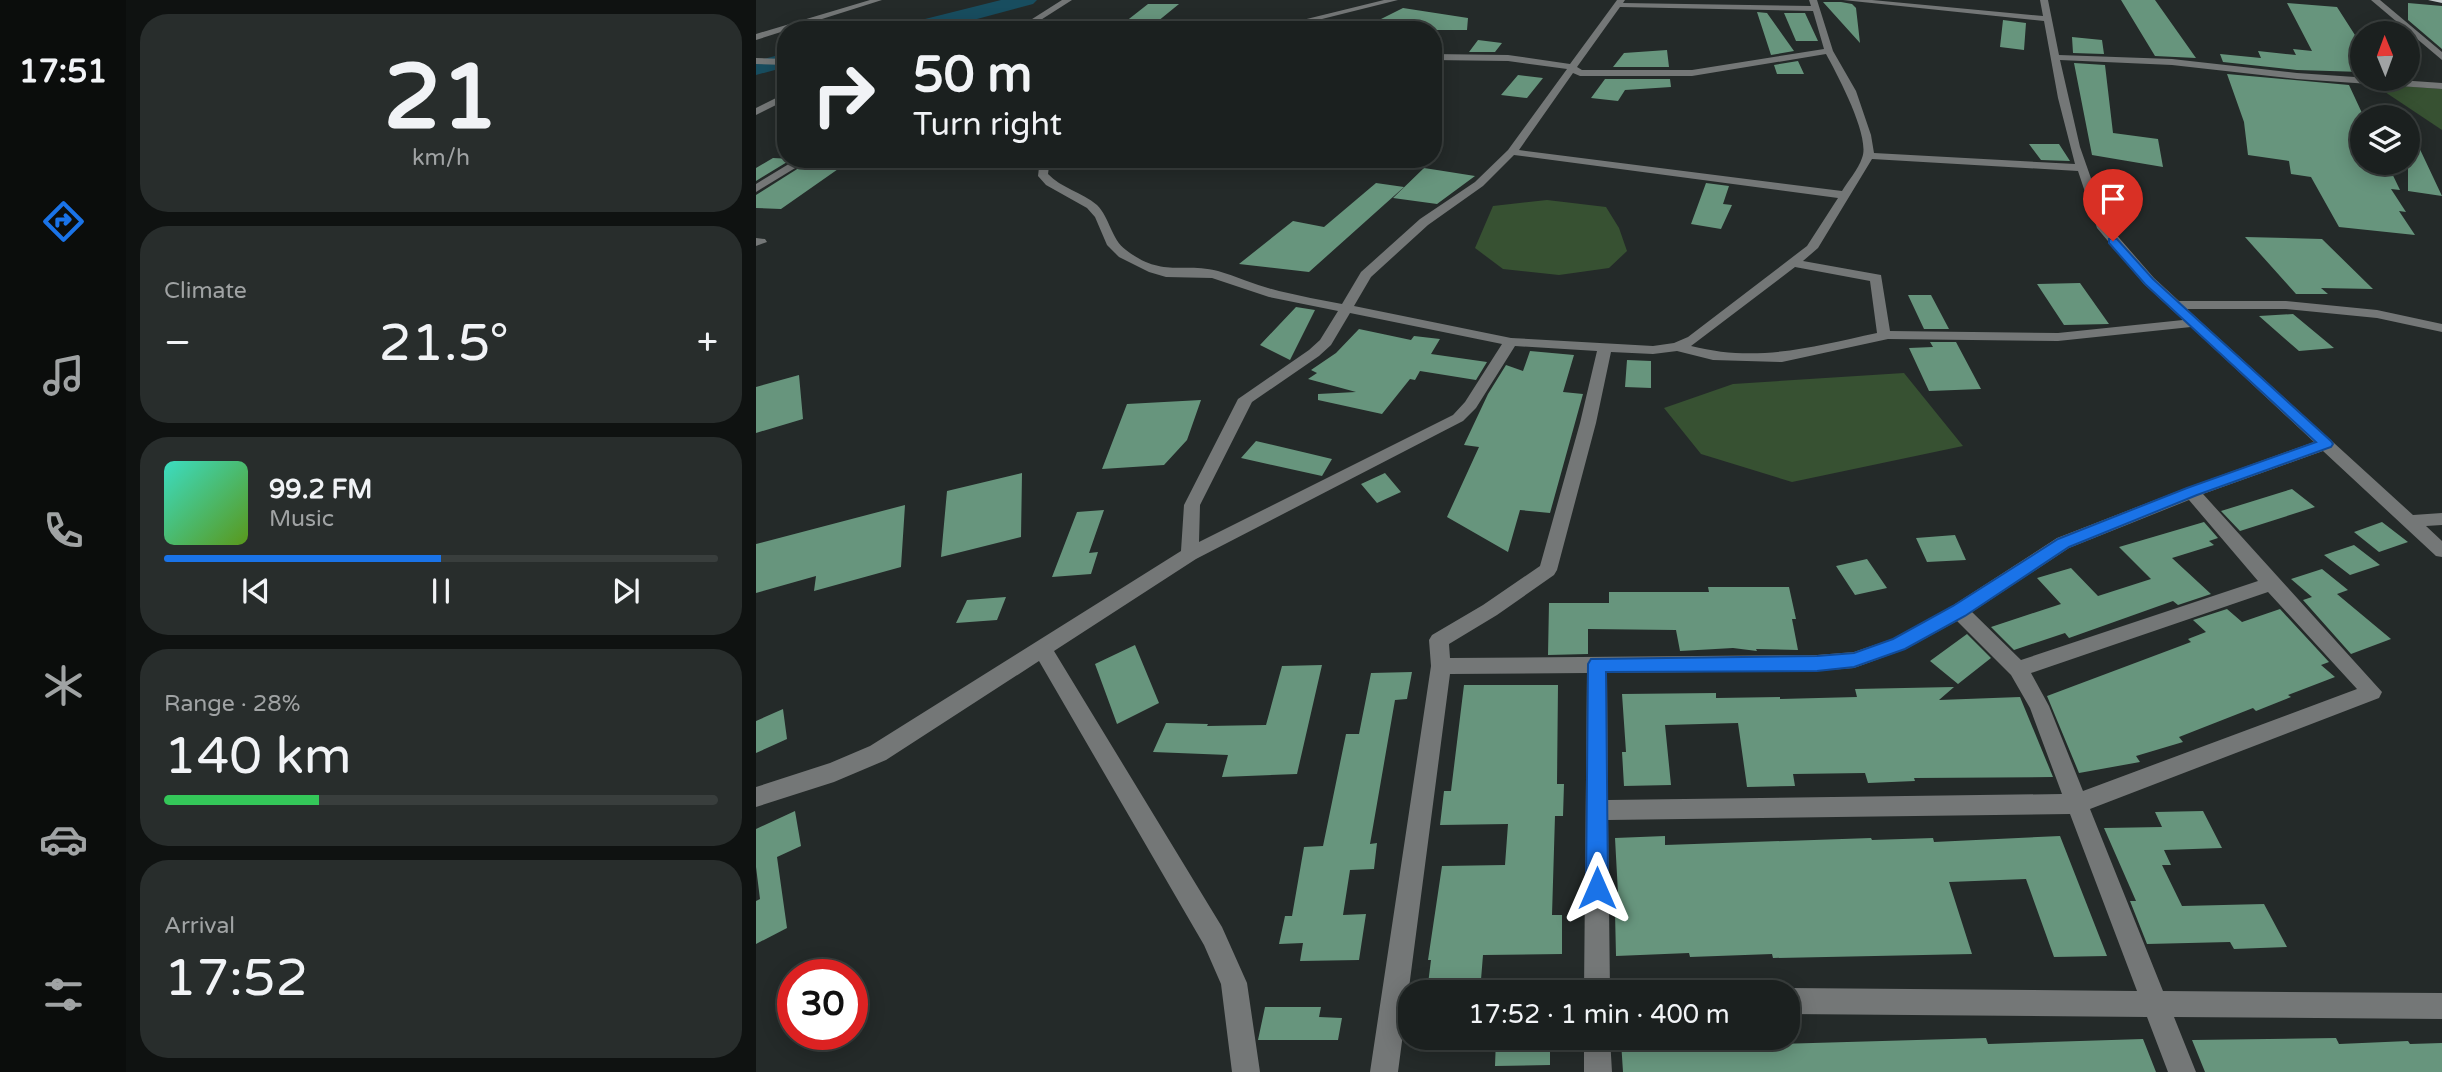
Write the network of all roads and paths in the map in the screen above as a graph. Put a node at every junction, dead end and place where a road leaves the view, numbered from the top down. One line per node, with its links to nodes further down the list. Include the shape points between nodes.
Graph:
1 (878, 0): 14 (street)
2 (1068, 0): 12 (street)
3 (1394, 0): 16 (street)
4 (1847, 0): 13 (street)
5 (2044, 0): 13 (street)
6 (2375, 0): 22 (street)
7 (2432, 0): 8 (main road)
8 (2442, 1)
9 (1619, 2): 11 (street); 25 (street)
10 (1047, 4): 12 (street)
11 (1815, 5): 19 (street)
12 (1056, 8): 15 (street)
13 (2047, 19): 21 (street)
14 (809, 21)
15 (1034, 21)
16 (1304, 21)
17 (777, 31): 18 (street)
18 (756, 37)
19 (1829, 51): 25 (street, via 1692,72 1580,73); 30 (street, via 1851,91)
20 (1442, 57): 25 (street, via 1508,58)
21 (2054, 57): 26 (street, via 2172,62); 33 (street)
22 (2442, 57)
23 (756, 61): 24 (street)
24 (777, 62)
25 (1572, 67): 29 (street)
26 (2442, 86)
27 (777, 101): 28 (street)
28 (756, 112)
29 (1512, 152): 35 (street); 38 (street, via 1479,184 1394,246 1366,275)
30 (1869, 156): 33 (street); 35 (street)
31 (790, 168): 34 (street)
32 (1043, 168): 38 (street, via 1042,174 1050,183 1091,206 1113,245 1153,270 1213,274 1256,290)
33 (2082, 168): 37 (street, via 2101,225)
34 (756, 189)
35 (1844, 195): 36 (street, via 1812,248)
36 (1793, 264): 41 (street, via 1876,278); 43 (street, via 1693,340)
37 (2174, 304): 39 (street); 40 (street, via 2286,304 2377,314)
38 (1346, 307): 42 (street); 50 (street, via 1326,342 1246,399 1192,505)
39 (2193, 323): 41 (street, via 2058,337); 45 (street)
40 (2442, 328)
41 (1884, 335): 43 (street, via 1782,358 1713,356)
42 (1511, 342): 44 (street); 50 (street, via 1458,418)
43 (1677, 347): 44 (street)
44 (1605, 348): 55 (street, via 1548,570 1439,640)
45 (2326, 444): 46 (street); 48 (street)
46 (2192, 492): 51 (street); 52 (street, via 2063,543)
47 (2442, 519): 48 (street)
48 (2410, 521): 49 (street)
49 (2442, 551)
50 (1190, 554): 53 (street)
51 (2272, 584): 56 (street); 58 (street, via 2372,692)
52 (1959, 611): 54 (street, via 1899,644 1854,660); 56 (street)
53 (1041, 647): 57 (street, via 878,753); 65 (street, via 1213,936 1234,983)
54 (1597, 664): 55 (street); 59 (street)
55 (1441, 666): 66 (street)
56 (2018, 669): 58 (street, via 2039,706)
57 (756, 797)
58 (2077, 804): 59 (street); 62 (street)
59 (1597, 810): 60 (street)
60 (1597, 980)
61 (1800, 1001): 62 (street)
62 (2155, 1002): 63 (street); 68 (street)
63 (2442, 1006)
64 (1597, 1050): 67 (street)
65 (1246, 1072)
66 (1384, 1072)
67 (1598, 1072)
68 (2182, 1072)

